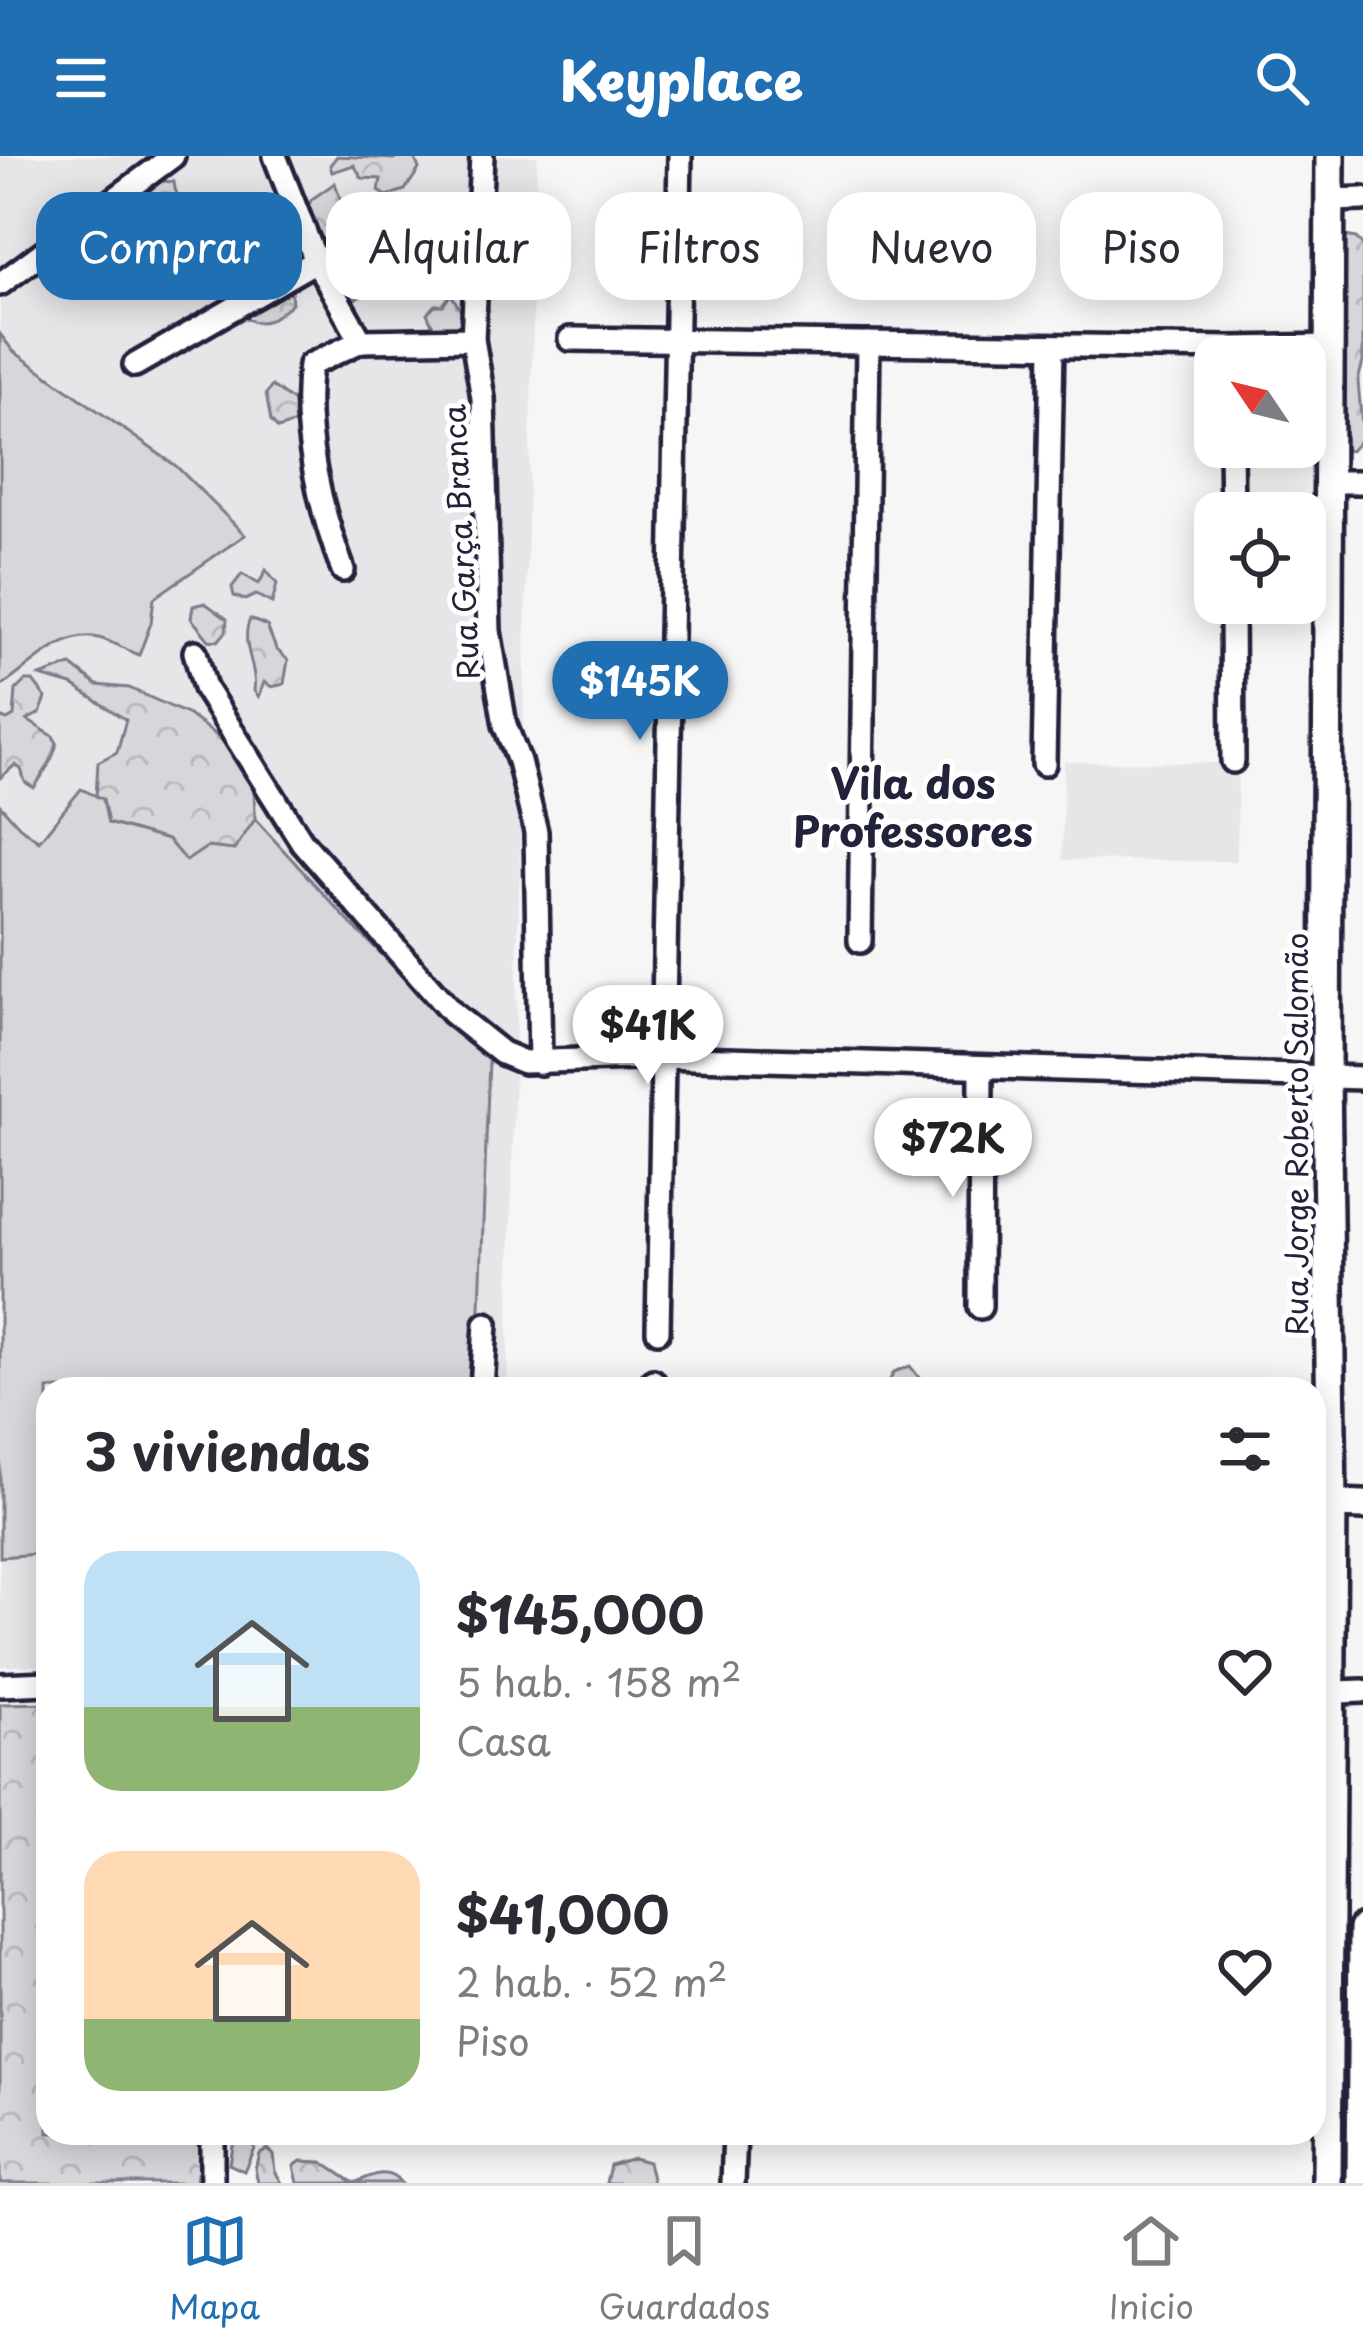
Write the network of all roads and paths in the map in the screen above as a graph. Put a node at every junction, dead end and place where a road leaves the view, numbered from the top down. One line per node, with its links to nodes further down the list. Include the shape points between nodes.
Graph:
1 (173, 156): 9 (street)
2 (274, 156): 8 (street)
3 (482, 156): 10 (street, Rua Garça Branca)
4 (680, 156): 12 (street)
5 (1330, 156): 6 (main road, Rua Jorge Roberto Salomão)
6 (1330, 200): 7 (street); 17 (main road, Rua Jorge Roberto Salomão)
7 (1363, 200)
8 (316, 261): 13 (street); 19 (street)
9 (0, 284)
10 (473, 338): 13 (street); 29 (street, Rua Garça Branca, via 487,462 489,631 536,832)
11 (570, 339): 12 (street)
12 (678, 340): 14 (street); 28 (street)
13 (362, 341): 22 (street, via 310,365 307,389 321,513)
14 (868, 343): 15 (street); 27 (street)
15 (1052, 346): 18 (street); 26 (street)
16 (1326, 346): 17 (street)
17 (1330, 346): 20 (main road, Rua Jorge Roberto Salomão)
18 (1194, 351)
19 (135, 365)
20 (1330, 482): 21 (street); 31 (main road, Rua Jorge Roberto Salomão)
21 (1363, 482)
22 (343, 569)
23 (1232, 624): 25 (street)
24 (195, 652): 29 (street, via 206,688 281,814 326,872 452,1013 502,1053)
25 (1232, 761)
26 (1044, 764)
27 (860, 941)
28 (662, 1057): 29 (street); 30 (street); 35 (street)
29 (540, 1063)
30 (981, 1067): 31 (street); 33 (street)
31 (1326, 1075): 32 (street); 37 (main road, Rua Jorge Roberto Salomão)
32 (1363, 1078)
33 (980, 1307)
34 (486, 1324): 36 (street)
35 (658, 1330)
36 (483, 1377)
37 (1332, 1504): 38 (main road); 39 (main road, Rua Jorge Roberto Salomão)
38 (1363, 1505)
39 (1326, 1607)
40 (36, 1684): 41 (street)
41 (0, 1685)
42 (1363, 1691): 43 (street)
43 (1326, 1693)
44 (1363, 1929): 51 (main road)
45 (1326, 2101): 50 (main road, Rua Jorge Roberto Salomão)
46 (212, 2145): 48 (street)
47 (735, 2145): 49 (street)
48 (212, 2183)
49 (734, 2183)
50 (1327, 2183)
51 (1361, 2183)

